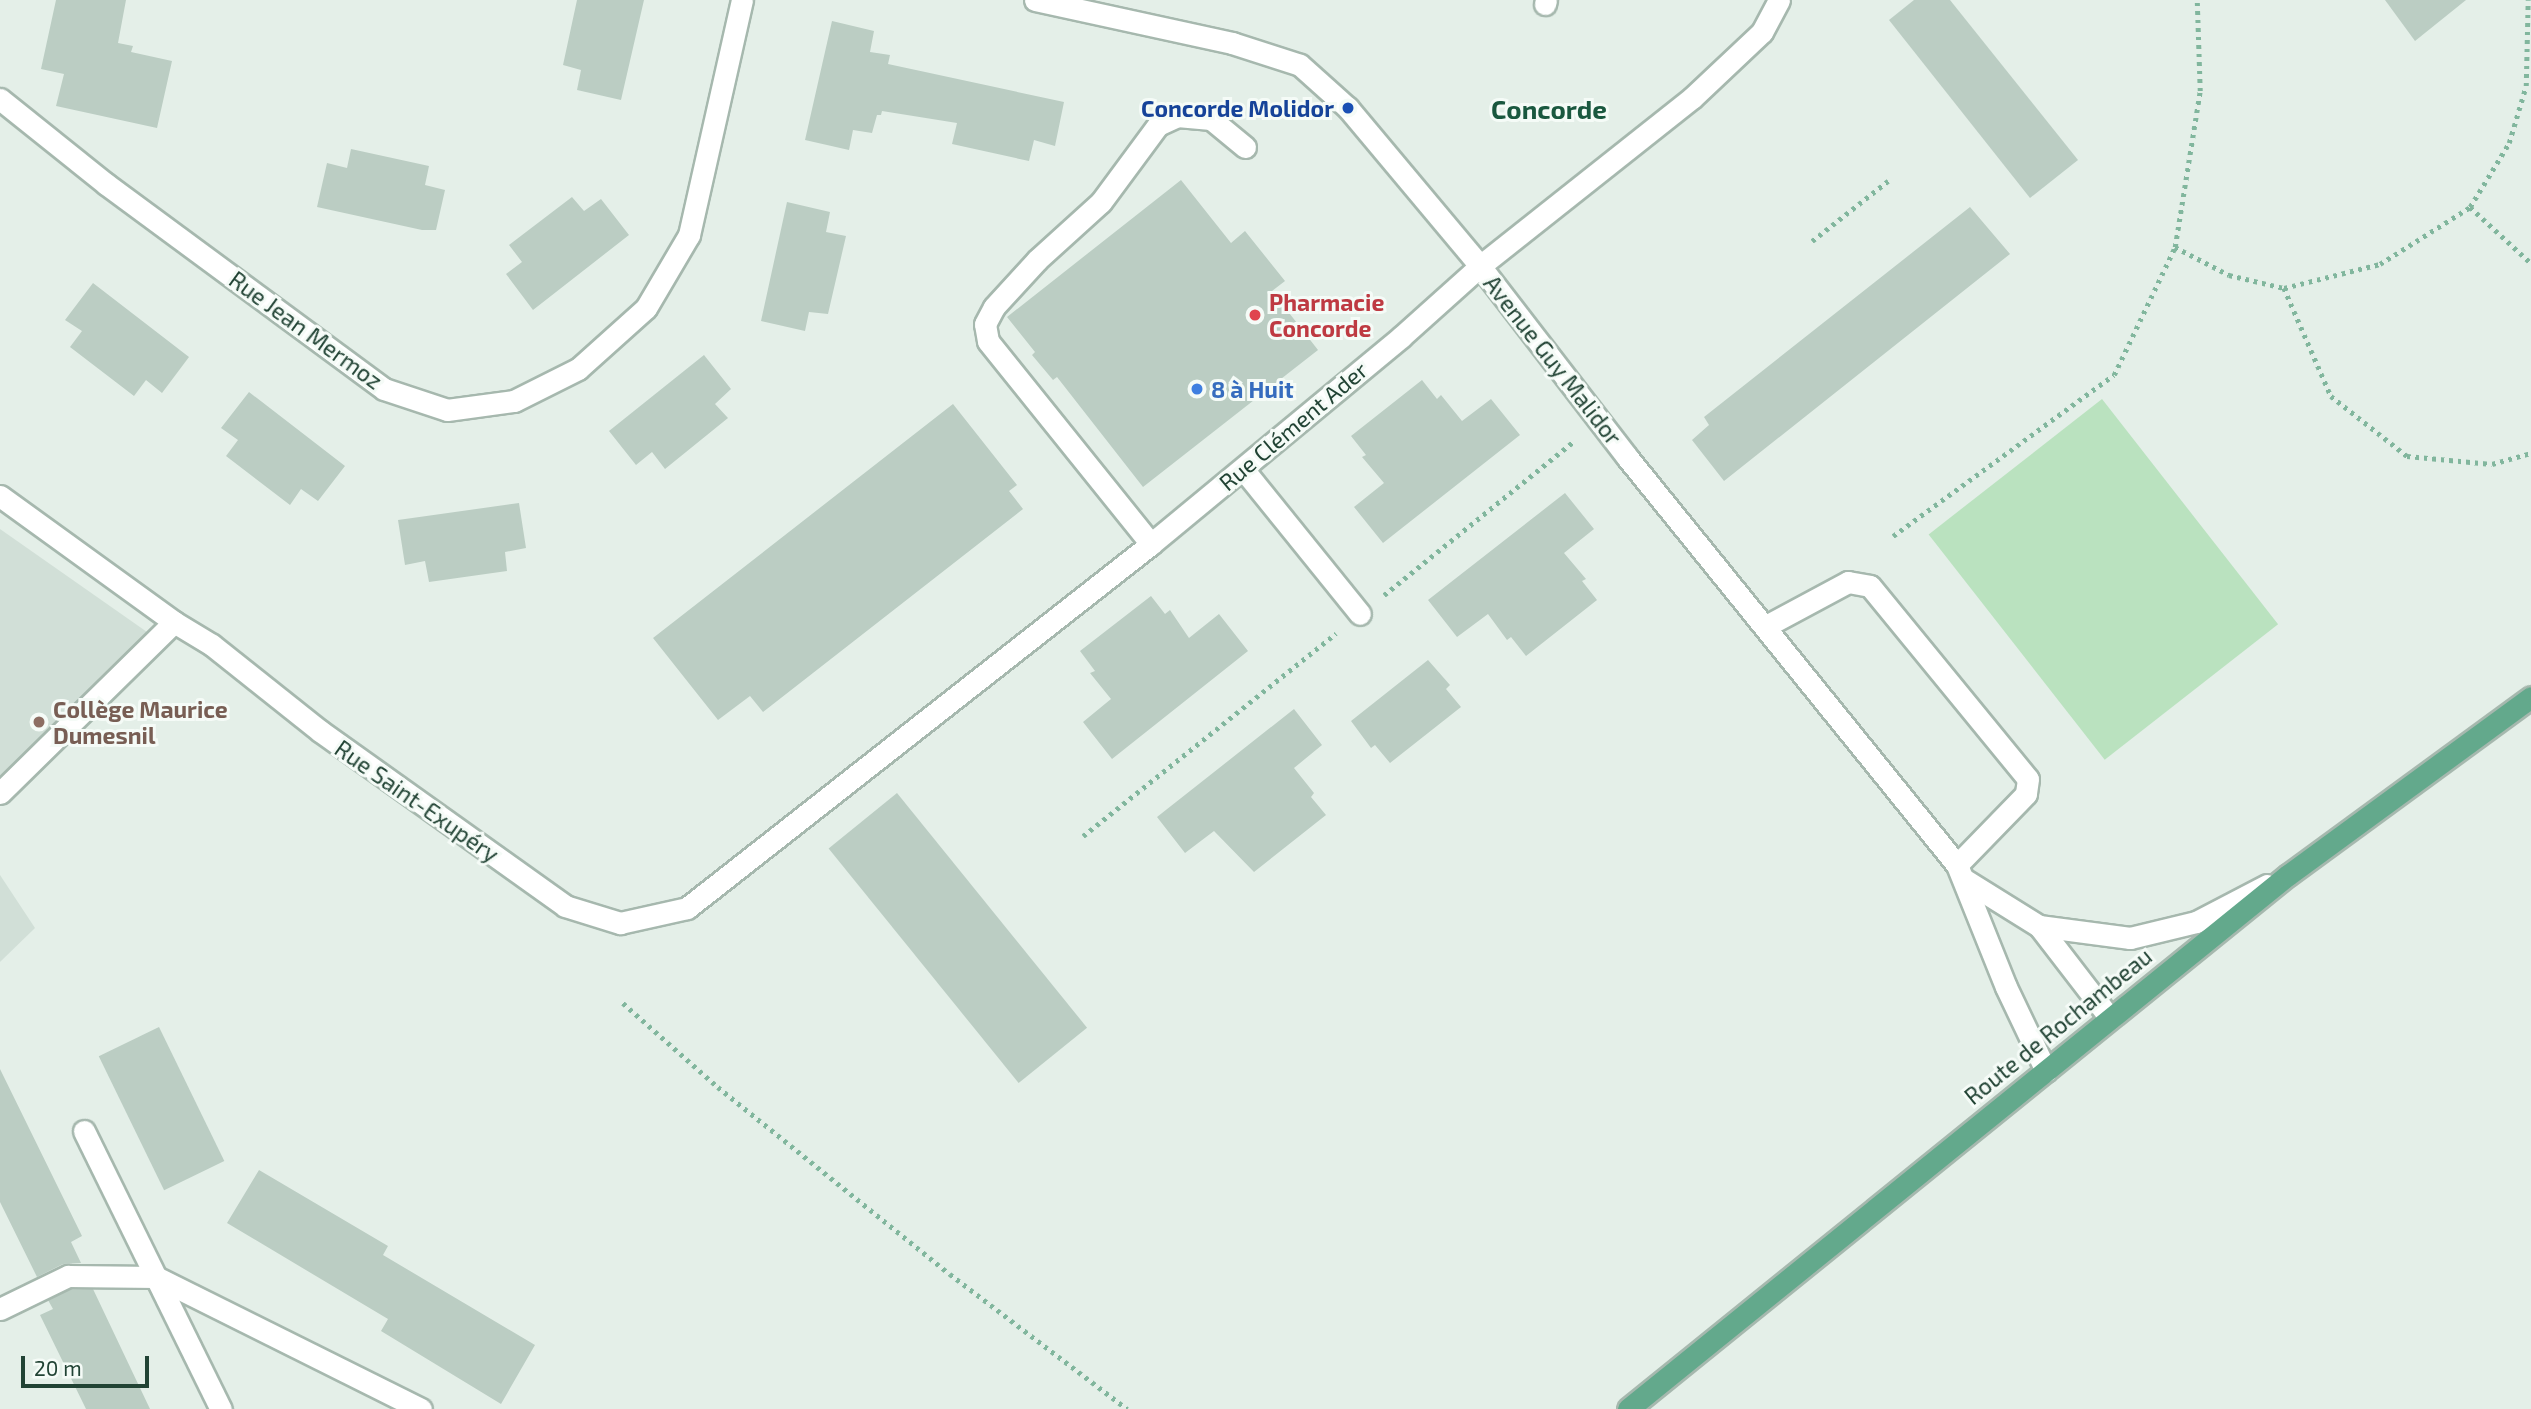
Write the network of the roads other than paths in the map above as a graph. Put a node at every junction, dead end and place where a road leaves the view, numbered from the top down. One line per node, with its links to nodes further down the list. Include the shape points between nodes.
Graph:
1 (742, 0): 4 (street, Rue Jean Mermoz, via 689,236 646,308 578,369 514,401 447,410 384,389 106,184)
2 (1035, 0): 6 (street, Avenue Guy Malidor, via 1232,43 1300,65 1348,108)
3 (1779, 0): 6 (street, Rue Clément Ader, via 1762,32 1692,99)
4 (0, 99)
5 (1245, 147): 9 (street, via 1211,119 1177,116 1158,125 1101,202 1037,260 994,307 985,324 988,341)
6 (1480, 266): 7 (street, Rue Clément Ader); 12 (street, Avenue Guy Malidor, via 1627,457)
7 (1243, 468): 9 (street, Rue Clément Ader); 10 (street)
8 (0, 496): 11 (street, Rue Saint-Exupéry)
9 (1151, 544): 14 (street, Rue Clément Ader)
10 (1360, 614)
11 (174, 622): 14 (street, Rue Saint-Exupéry, via 212,645 320,731 565,906 620,923 687,908); 15 (street)
12 (1766, 626): 16 (street, Avenue Guy Malidor); 16 (street, via 1848,582 1870,586 2028,779 2026,794)
13 (2531, 697): 17 (main road, Route de Rochambeau)
14 (852, 780)
15 (0, 793)
16 (1961, 872): 18 (street, Avenue Guy Malidor); 20 (street, Avenue Guy Malidor, via 2006,987)
17 (2288, 875): 18 (street, Avenue Guy Malidor, via 2196,922 2130,938); 19 (main road, Route de Rochambeau)
18 (2039, 926): 19 (street, Avenue Guy Malidor)
19 (2109, 1017): 20 (main road, Route de Rochambeau)
20 (2046, 1071): 26 (main road, Route de Rochambeau)
21 (84, 1131): 22 (street)
22 (156, 1277): 23 (street, via 68,1276); 24 (street); 25 (street)
23 (0, 1309)
24 (220, 1409)
25 (421, 1409)
26 (1628, 1409)

